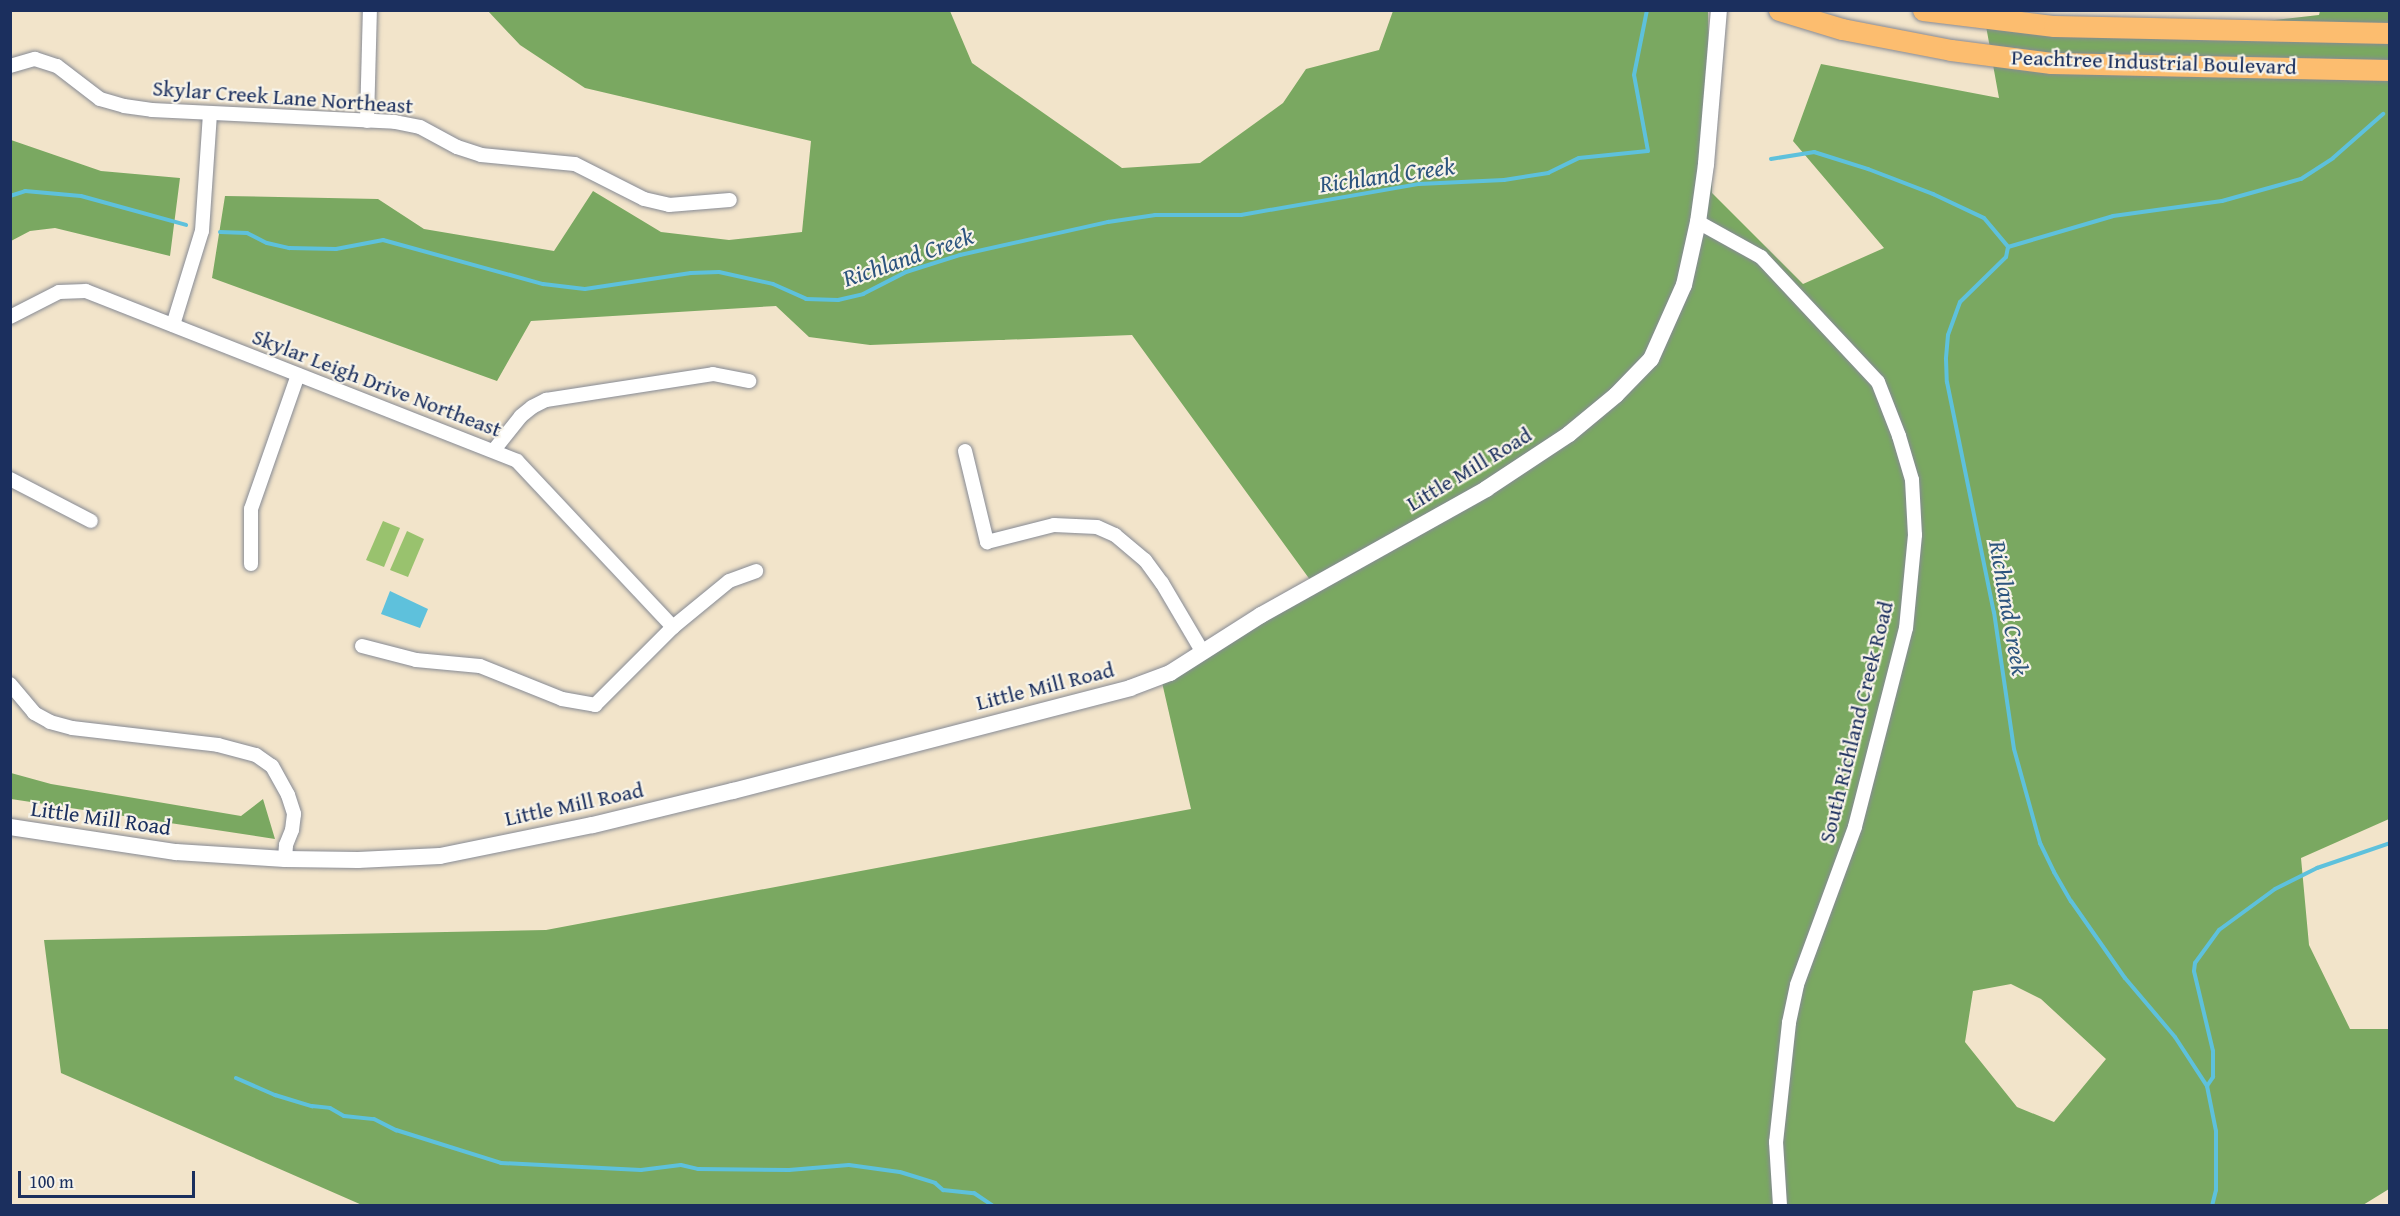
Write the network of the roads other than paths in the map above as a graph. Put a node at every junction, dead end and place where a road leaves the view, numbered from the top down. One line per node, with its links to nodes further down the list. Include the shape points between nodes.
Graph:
1 (370, 10): 9 (street)
2 (1719, 10): 11 (street, Little Mill Road)
3 (1779, 10): 7 (main road, Peachtree Industrial Boulevard, via 1842,29 1951,50 2051,63)
4 (1923, 10): 5 (main road, Peachtree Industrial Boulevard, via 2054,26)
5 (2390, 33)
6 (10, 66): 8 (street, Skylar Creek Lane Northeast, via 35,59 57,66 100,99 124,106)
7 (2390, 70)
8 (210, 113): 9 (street, Skylar Creek Lane Northeast); 13 (street, via 202,231)
9 (367, 121): 10 (street, Skylar Creek Lane Northeast, via 420,127 457,147 481,154 575,165 644,199 669,205)
10 (730, 200)
11 (1698, 222): 24 (street, Little Mill Road, via 1684,285 1651,359 1616,395 1569,434 1486,489); 28 (street, South Richland Creek Road, via 1761,257 1878,382 1912,480 1915,535 1906,628 1855,827 1797,985 1789,1023 1776,1142)
12 (10, 317): 13 (street, Skylar Leigh Drive Northeast, via 59,292 86,291)
13 (173, 325): 14 (street, Skylar Leigh Drive Northeast)
14 (298, 375): 16 (street, Skylar Leigh Drive Northeast); 20 (street, via 250,509)
15 (748, 381): 16 (street, via 713,374 546,400 521,416)
16 (494, 450): 22 (street, Skylar Leigh Drive Northeast, via 517,460)
17 (965, 451): 24 (street, via 987,542 1054,525 1097,527 1116,535 1145,560)
18 (10, 479): 19 (street)
19 (92, 521)
20 (250, 564)
21 (756, 571): 22 (street, via 729,581)
22 (673, 627): 23 (street, via 595,705 562,699 480,666 416,660)
23 (362, 646)
24 (1202, 651): 27 (street, Little Mill Road, via 1170,673 1130,688 593,825 440,856)
25 (10, 684): 27 (street, via 34,713 50,722 218,745 256,755 272,766 294,814)
26 (10, 827): 27 (street, Little Mill Road, via 176,852)
27 (285, 860)
28 (1780, 1206)

